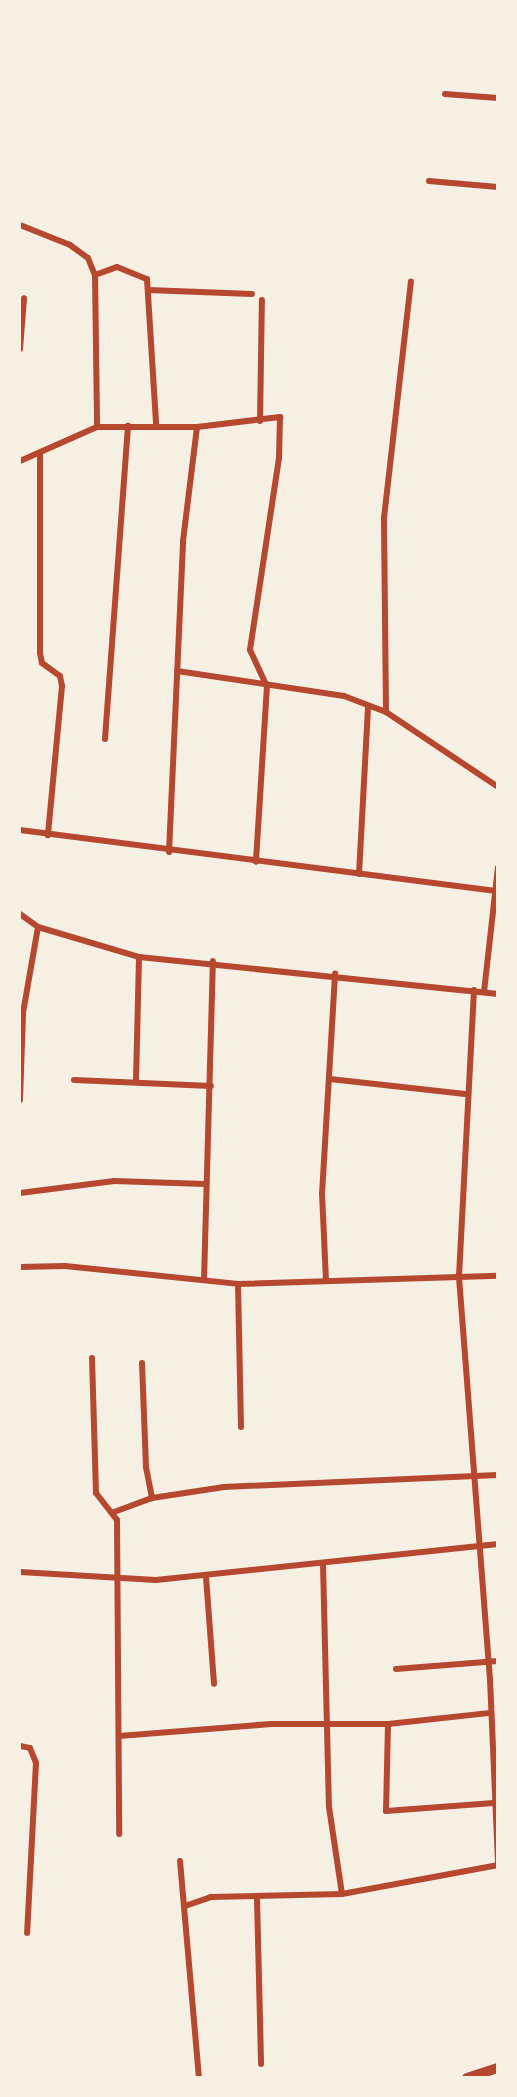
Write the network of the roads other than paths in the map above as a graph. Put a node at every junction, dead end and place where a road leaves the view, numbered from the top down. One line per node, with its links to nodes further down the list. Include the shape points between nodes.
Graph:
1 (445, 94): 2 (street)
2 (498, 98)
3 (429, 181): 4 (street)
4 (498, 187)
5 (20, 225): 6 (street, via 70,244 88,258)
6 (95, 275): 8 (street, via 117,267 147,279); 17 (street)
7 (411, 282): 23 (street, via 384,518)
8 (148, 290): 9 (street); 14 (street)
9 (252, 294)
10 (24, 298): 12 (street)
11 (262, 300): 13 (street)
12 (20, 349)
13 (260, 421): 16 (street); 21 (street, via 280,417 279,458 250,650)
14 (156, 424): 15 (street); 16 (street)
15 (128, 426): 17 (street); 24 (street)
16 (197, 427): 20 (street)
17 (97, 428): 18 (street)
18 (40, 453): 19 (street); 27 (street, via 40,653 42,663 60,676 62,686)
19 (20, 461)
20 (177, 671): 21 (street); 28 (street)
21 (267, 686): 22 (street, via 344,696); 29 (street)
22 (368, 706): 23 (street); 31 (street)
23 (386, 712): 25 (street)
24 (105, 739)
25 (498, 787)
26 (20, 830): 27 (street)
27 (48, 835): 28 (street)
28 (170, 852): 29 (street)
29 (256, 862): 31 (street)
30 (498, 868): 32 (street)
31 (359, 874): 32 (street)
32 (496, 891): 39 (street)
33 (20, 914): 34 (street)
34 (38, 927): 35 (street); 41 (street)
35 (139, 957): 36 (street); 44 (street)
36 (213, 961): 37 (street); 45 (street)
37 (335, 973): 38 (street); 42 (street)
38 (474, 990): 39 (street); 46 (street)
39 (484, 992): 40 (street)
40 (498, 994)
41 (22, 1013): 47 (street)
42 (330, 1079): 46 (street); 54 (street, via 322,1194)
43 (74, 1080): 44 (street)
44 (136, 1081): 45 (street)
45 (211, 1086): 48 (street)
46 (465, 1094): 52 (street)
47 (20, 1100)
48 (205, 1184): 49 (street, via 114,1181); 53 (street)
49 (20, 1193)
50 (20, 1267): 53 (street, via 65,1266)
51 (498, 1276): 52 (street)
52 (459, 1277): 54 (street); 59 (street)
53 (204, 1280): 55 (street)
54 (326, 1281): 55 (street)
55 (238, 1284): 58 (street)
56 (92, 1358): 62 (street, via 96,1493)
57 (142, 1363): 61 (street, via 146,1467)
58 (241, 1426)
59 (472, 1474): 60 (street); 61 (street, via 224,1487); 64 (street)
60 (498, 1475)
61 (152, 1498): 62 (street)
62 (114, 1512): 68 (street)
63 (498, 1544): 64 (street)
64 (477, 1545): 65 (street); 70 (street)
65 (323, 1564): 67 (street); 74 (street)
66 (20, 1572): 68 (street)
67 (206, 1577): 68 (street); 72 (street)
68 (118, 1580): 76 (street)
69 (498, 1661): 70 (street)
70 (488, 1662): 71 (street); 73 (street)
71 (396, 1669)
72 (214, 1684)
73 (490, 1713): 75 (street); 78 (street)
74 (327, 1723): 75 (street); 76 (street); 82 (street, via 329,1807)
75 (388, 1724): 78 (street, via 386,1811)
76 (119, 1736): 79 (street)
77 (20, 1746): 85 (street, via 30,1748 36,1763)
78 (494, 1803): 81 (street)
79 (119, 1834)
80 (180, 1861): 84 (street)
81 (498, 1864): 82 (street)
82 (342, 1894): 83 (street)
83 (257, 1898): 84 (street, via 211,1897); 86 (street)
84 (185, 1906): 88 (street)
85 (27, 1933)
86 (261, 2064)
87 (494, 2072): 89 (street)
88 (199, 2078)
89 (467, 2078)

